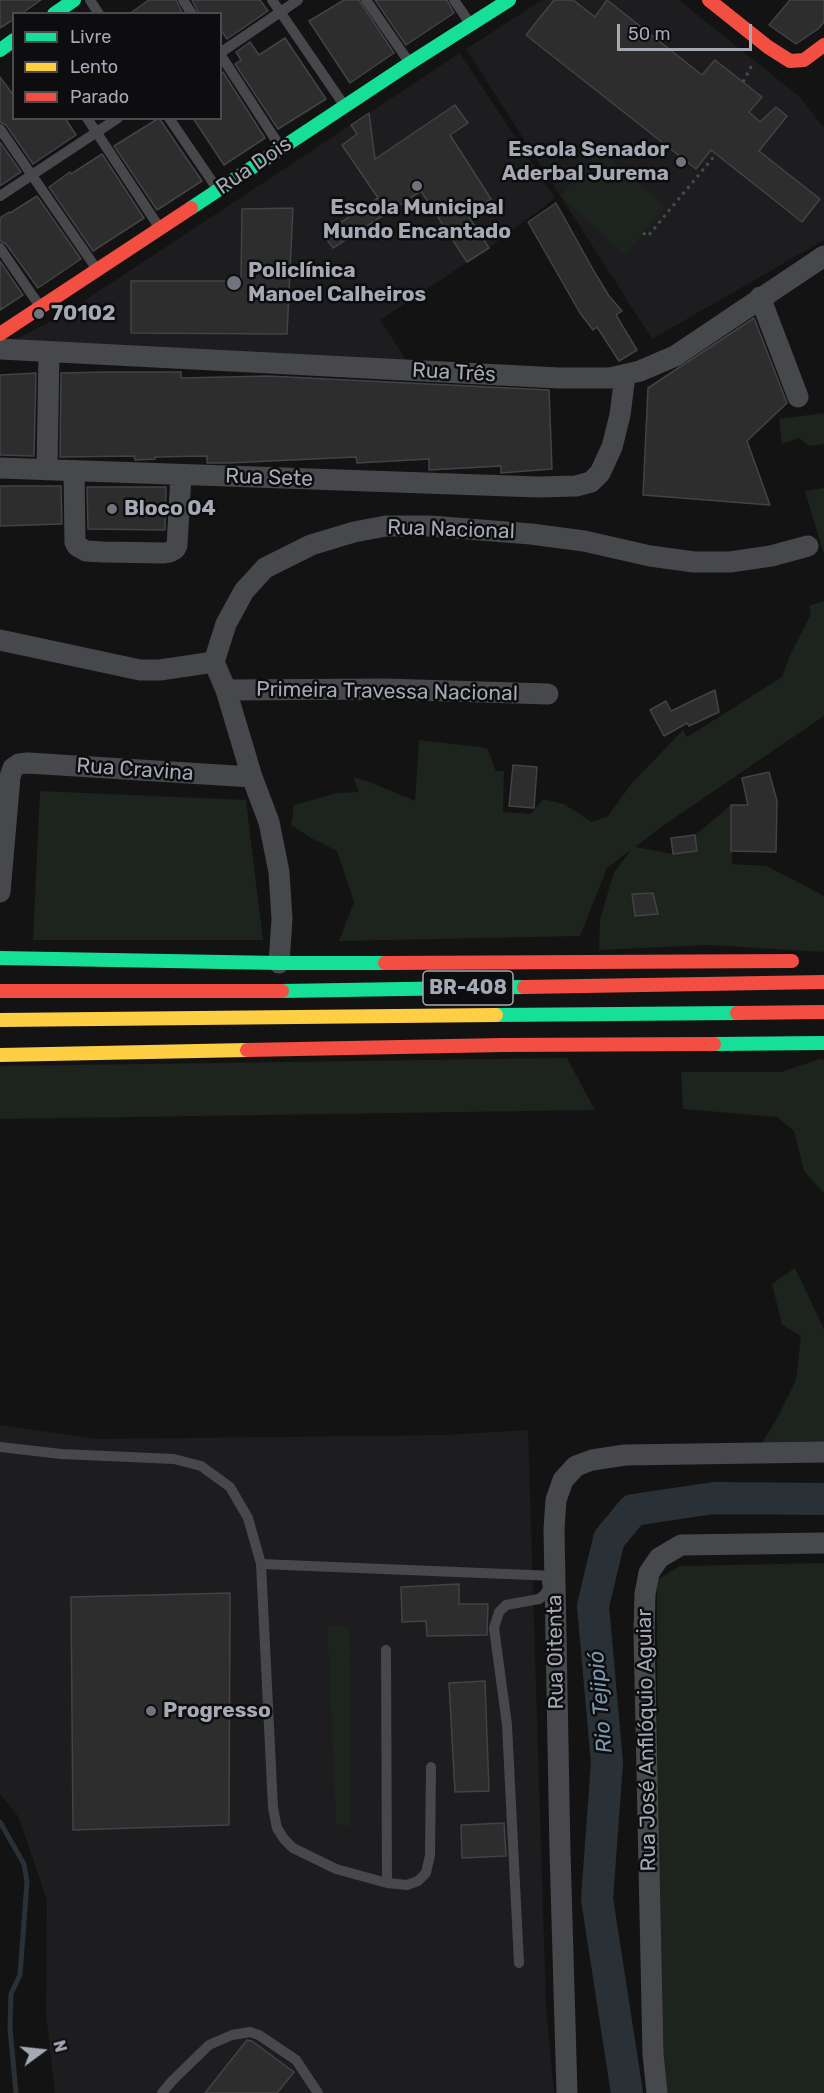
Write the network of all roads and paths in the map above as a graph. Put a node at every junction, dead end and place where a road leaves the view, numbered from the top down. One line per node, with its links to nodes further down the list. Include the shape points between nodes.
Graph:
1 (74, 0): 8 (main road)
2 (272, 0): 9 (lane)
3 (298, 0): 9 (lane)
4 (366, 0): 15 (lane)
5 (454, 0): 10 (lane)
6 (509, 0): 10 (main road, Rua Dois)
7 (709, 0): 11 (main road, via 783,57 796,62)
8 (57, 12)
9 (281, 12): 12 (lane); 17 (lane)
10 (471, 25): 15 (main road, Rua Dois)
11 (824, 45)
12 (222, 53)
13 (222, 57): 23 (lane)
14 (754, 61): 16 (path)
15 (410, 63): 17 (main road, Rua Dois)
16 (743, 82)
17 (346, 107): 23 (main road, Rua Dois)
18 (88, 120): 22 (lane)
19 (115, 120): 22 (lane)
20 (170, 120): 26 (lane)
21 (0, 129): 25 (lane)
22 (96, 133): 25 (lane); 28 (lane)
23 (282, 148): 26 (main road, Rua Dois)
24 (716, 154): 29 (path, via 648,236)
25 (32, 174): 27 (lane); 32 (lane)
26 (218, 190): 28 (main road, Rua Dois)
27 (0, 196)
28 (160, 230): 32 (main road, Rua Dois)
29 (643, 233)
30 (0, 248): 34 (lane)
31 (824, 256): 33 (street, Rua Três)
32 (98, 271): 34 (main road, Rua Dois)
33 (760, 297): 38 (street, Rua Três, via 675,356); 39 (street)
34 (40, 308): 35 (main road, Rua Dois)
35 (0, 334)
36 (0, 349): 37 (street, Rua Três)
37 (49, 352): 38 (street, Rua Três, via 559,378); 41 (street)
38 (625, 375): 43 (street, Rua Sete, via 612,447 600,473 591,482 576,486)
39 (798, 397)
40 (0, 468): 41 (street, Rua Sete)
41 (47, 470): 42 (street, Rua Sete)
42 (74, 471): 43 (street, Rua Sete); 43 (street, via 75,542 86,551 103,552 164,553 175,549)
43 (181, 474)
44 (808, 546): 46 (street, Rua Nacional, via 730,562 694,562 493,529 386,526 354,532 311,545 266,568 244,591 226,624)
45 (3, 641): 46 (street, via 140,670)
46 (214, 662): 47 (street)
47 (226, 690): 48 (street, Primeira Travessa Nacional); 49 (street)
48 (548, 694)
49 (252, 777): 50 (street, Rua Cravina, via 19,764 10,777); 53 (street, via 268,822 279,872)
50 (0, 892)
51 (0, 958): 53 (main road)
52 (804, 961): 53 (main road)
53 (279, 963)
54 (824, 982): 55 (main road, BR-408, via 291,991)
55 (0, 991)
56 (824, 1012): 57 (main road, BR-408)
57 (0, 1020)
58 (824, 1043): 59 (main road, via 479,1045)
59 (0, 1055)
60 (0, 1447): 63 (lane, via 174,1459 201,1466 230,1487 248,1518)
61 (824, 1452): 64 (street, Rua Oitenta, via 625,1455 576,1466 563,1480 556,1500)
62 (824, 1543): 72 (street, Rua José Anfilóquio Aguiar, via 681,1545 659,1558 649,1573 644,1632)
63 (261, 1564): 64 (lane); 67 (lane, via 277,1828 284,1839 305,1855 336,1869)
64 (551, 1576): 68 (lane, via 544,1595 506,1605 494,1628 507,1725); 71 (street, Rua Oitenta)
65 (386, 1650): 67 (lane)
66 (431, 1767): 67 (lane, via 430,1856 426,1873 406,1885)
67 (387, 1883)
68 (519, 1963)
69 (162, 2093): 70 (lane, via 209,2045 250,2032 296,2060)
70 (318, 2093)
71 (567, 2093)
72 (657, 2093)

